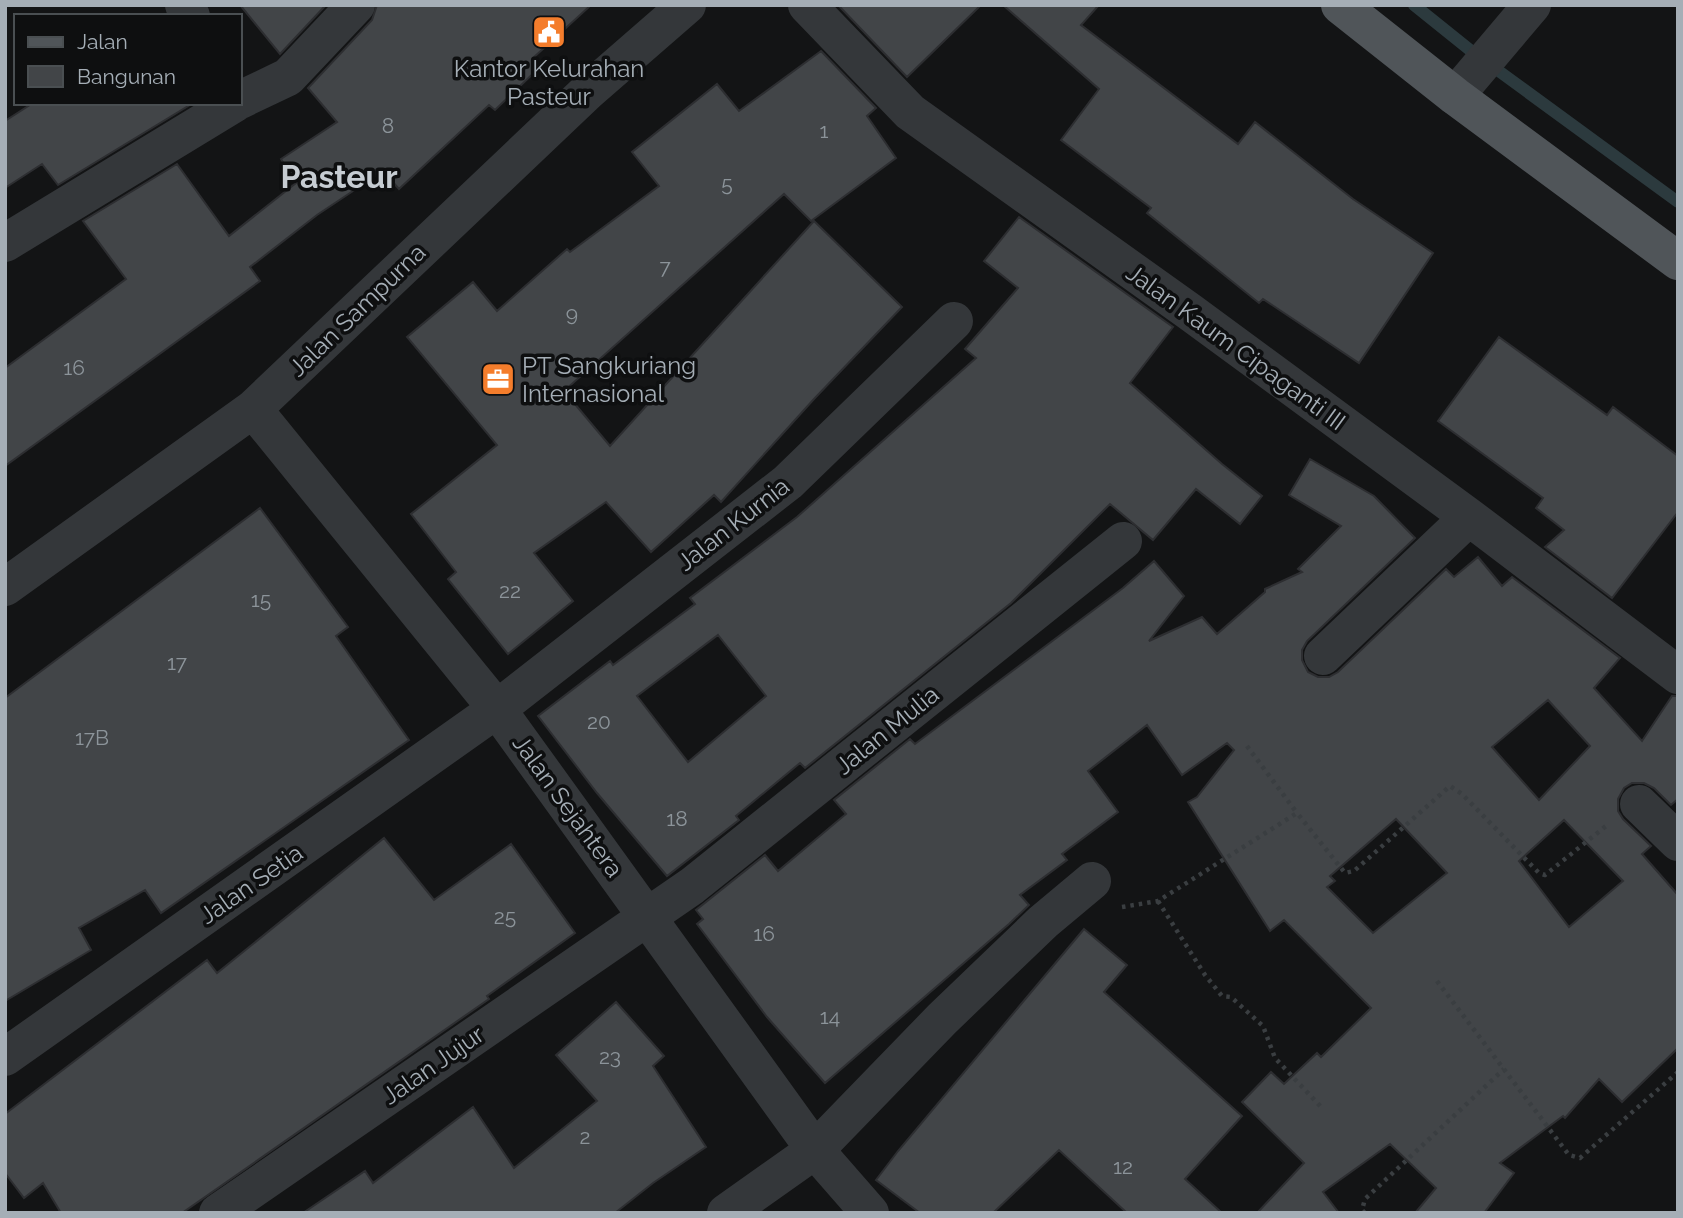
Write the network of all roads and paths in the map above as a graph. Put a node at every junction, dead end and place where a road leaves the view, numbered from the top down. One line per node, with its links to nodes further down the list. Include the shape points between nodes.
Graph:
1 (356, 5): 6 (street, via 288,77)
2 (687, 5): 12 (street, Jalan Sampurna, via 587,92)
3 (807, 5): 13 (street, Jalan Kaum Cipaganti III, via 910,112)
4 (1340, 5): 7 (main road)
5 (1532, 5): 7 (street)
6 (242, 95)
7 (1455, 96): 10 (main road)
8 (226, 105): 9 (street)
9 (5, 243)
10 (1678, 261)
11 (954, 321): 18 (street, Jalan Kurnia, via 788,482)
12 (253, 409): 15 (street, Jalan Sampurna); 18 (street, Jalan Sejahtera)
13 (1469, 517): 16 (street); 17 (street, Jalan Kaum Cipaganti III)
14 (1123, 541): 25 (street, Jalan Mulia)
15 (5, 587)
16 (1322, 656)
17 (1678, 675)
18 (497, 709): 25 (street, Jalan Sejahtera); 27 (street, Jalan Setia)
19 (1247, 746): 21 (path)
20 (1639, 804): 21 (path, via 1545,875 1450,786 1354,871 1345,873); 22 (street)
21 (1297, 813): 24 (path)
22 (1678, 842)
23 (1104, 894): 24 (path, via 1126,908); 31 (street, via 1043,922)
24 (1158, 901): 30 (path, via 1205,975 1222,996 1231,998 1263,1026 1275,1058)
25 (649, 917): 31 (street, Jalan Sejahtera); 32 (street, Jalan Jujur)
26 (1437, 981): 28 (path)
27 (5, 1057)
28 (1504, 1069): 29 (path, via 1569,1155 1580,1158); 35 (path, via 1365,1199)
29 (1678, 1072)
30 (1322, 1108)
31 (815, 1150): 33 (street); 34 (street, Jalan Sejahtera)
32 (218, 1213)
33 (726, 1213)
34 (870, 1213)
35 (1365, 1213)

